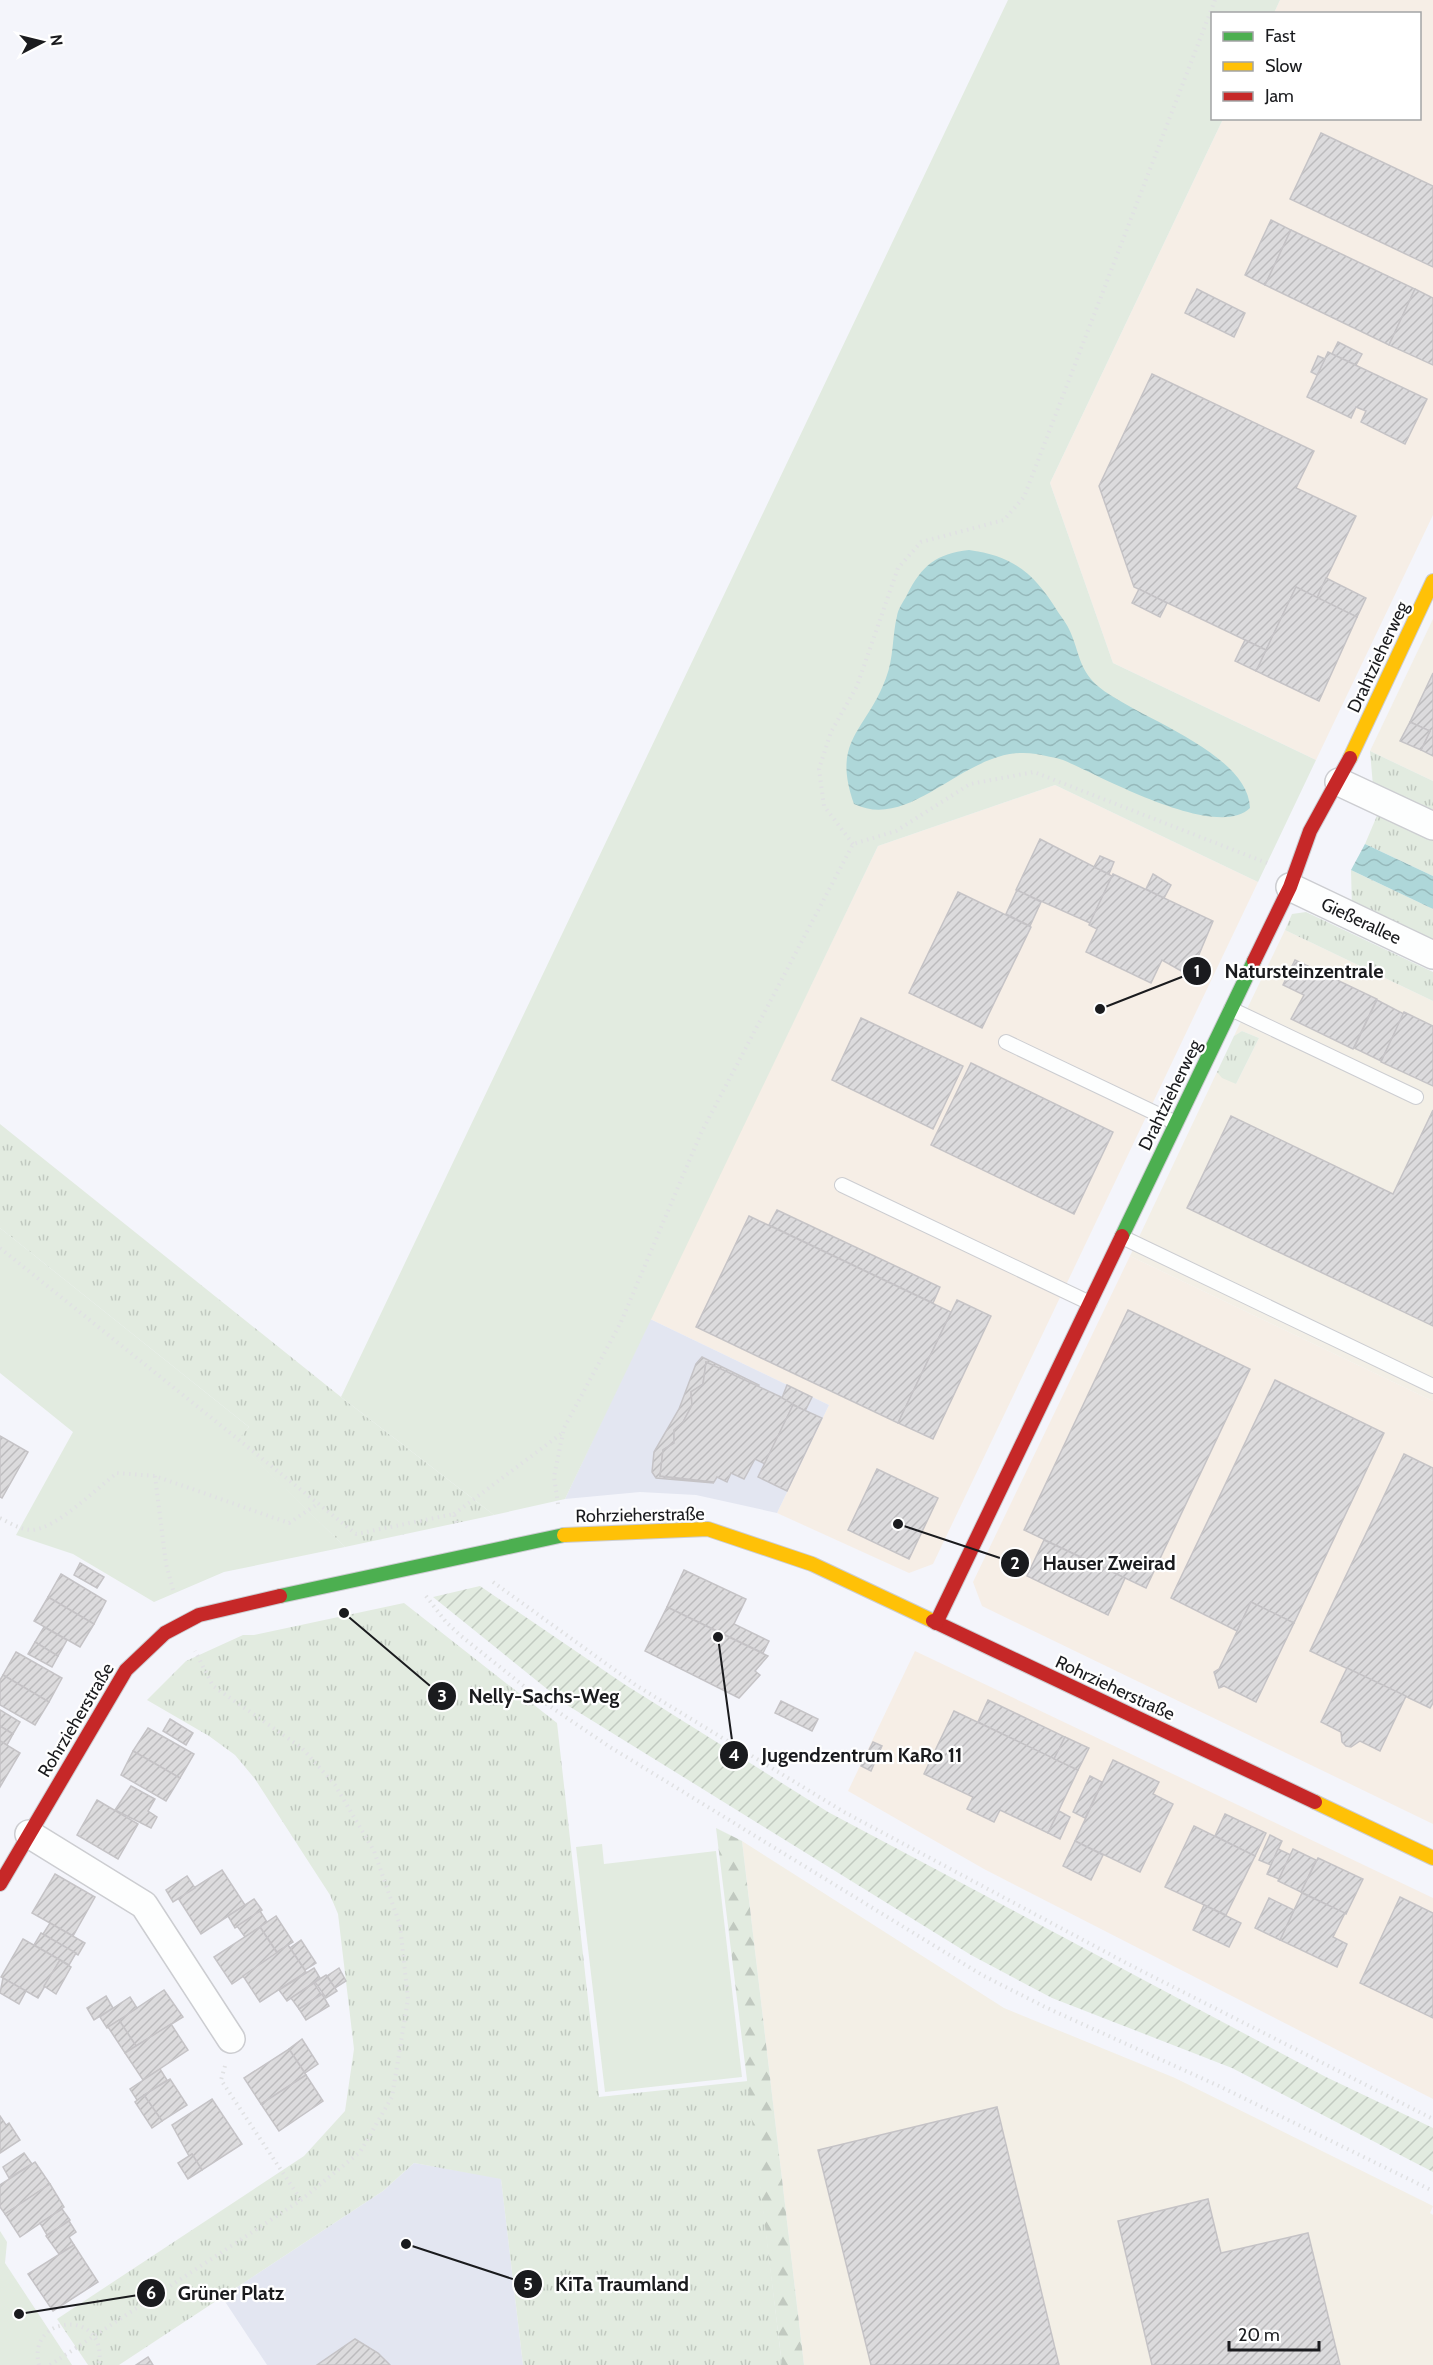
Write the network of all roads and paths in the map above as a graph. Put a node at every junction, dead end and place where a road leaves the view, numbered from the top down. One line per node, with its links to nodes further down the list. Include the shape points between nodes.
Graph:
1 (1215, 0): 5 (path, via 1024,497 1004,520 921,542 898,568 857,686 831,732 819,769 824,806)
2 (1433, 581): 3 (street, Drahtzieherweg)
3 (1339, 782): 4 (street); 6 (street, Drahtzieherweg, via 1310,831)
4 (1433, 826)
5 (853, 844): 6 (path, via 896,831 970,784 1034,772 1273,866); 17 (path, via 701,1132 621,1322)
6 (1290, 887): 7 (street, Gießerallee); 8 (street, Drahtzieherweg)
7 (1433, 955)
8 (1231, 1009): 10 (lane); 11 (street, Drahtzieherweg)
9 (1006, 1042): 11 (lane)
10 (1416, 1097)
11 (1176, 1123): 13 (street, Drahtzieherweg)
12 (842, 1185): 15 (lane)
13 (1122, 1237): 15 (street, Drahtzieherweg); 16 (lane)
14 (0, 1248): 19 (path)
15 (1090, 1303): 26 (street, Drahtzieherweg)
16 (1433, 1386)
17 (564, 1428): 20 (path, via 561,1435); 22 (path, via 554,1476)
18 (155, 1476): 19 (path, via 289,1523); 21 (path, via 117,1473 53,1523 32,1530); 25 (path, via 166,1564)
19 (319, 1503): 20 (path, via 356,1534)
20 (454, 1514): 23 (path)
21 (0, 1518)
22 (563, 1535): 23 (street, Rohrzieherstraße); 26 (street, Rohrzieherstraße, via 708,1529 812,1564)
23 (464, 1555): 24 (street, Rohrzieherstraße); 31 (path, via 502,1591 637,1686 844,1812 1128,1965)
24 (413, 1567): 25 (street, Rohrzieherstraße, via 242,1604); 32 (path, via 433,1607 461,1635 554,1709 682,1793 1003,1987 1198,2075)
25 (184, 1622): 27 (street, Rohrzieherstraße, via 149,1646 126,1670); 33 (path, via 213,1686 302,1748 335,1785 374,1851 400,1925 408,1999 392,2097 360,2152)
26 (936, 1623): 28 (street, Rohrzieherstraße)
27 (29, 1834): 29 (street, Rohrzieherstraße); 30 (street, via 144,1905)
28 (1433, 1858)
29 (0, 1884)
30 (231, 2039): 33 (path, via 221,2080)
31 (1433, 2120)
32 (1433, 2191)
33 (301, 2200): 34 (path)
34 (95, 2337): 35 (path, via 71,2323 53,2328 40,2342); 36 (path); 37 (path, via 101,2355)
35 (39, 2365)
36 (50, 2365)
37 (99, 2365)

